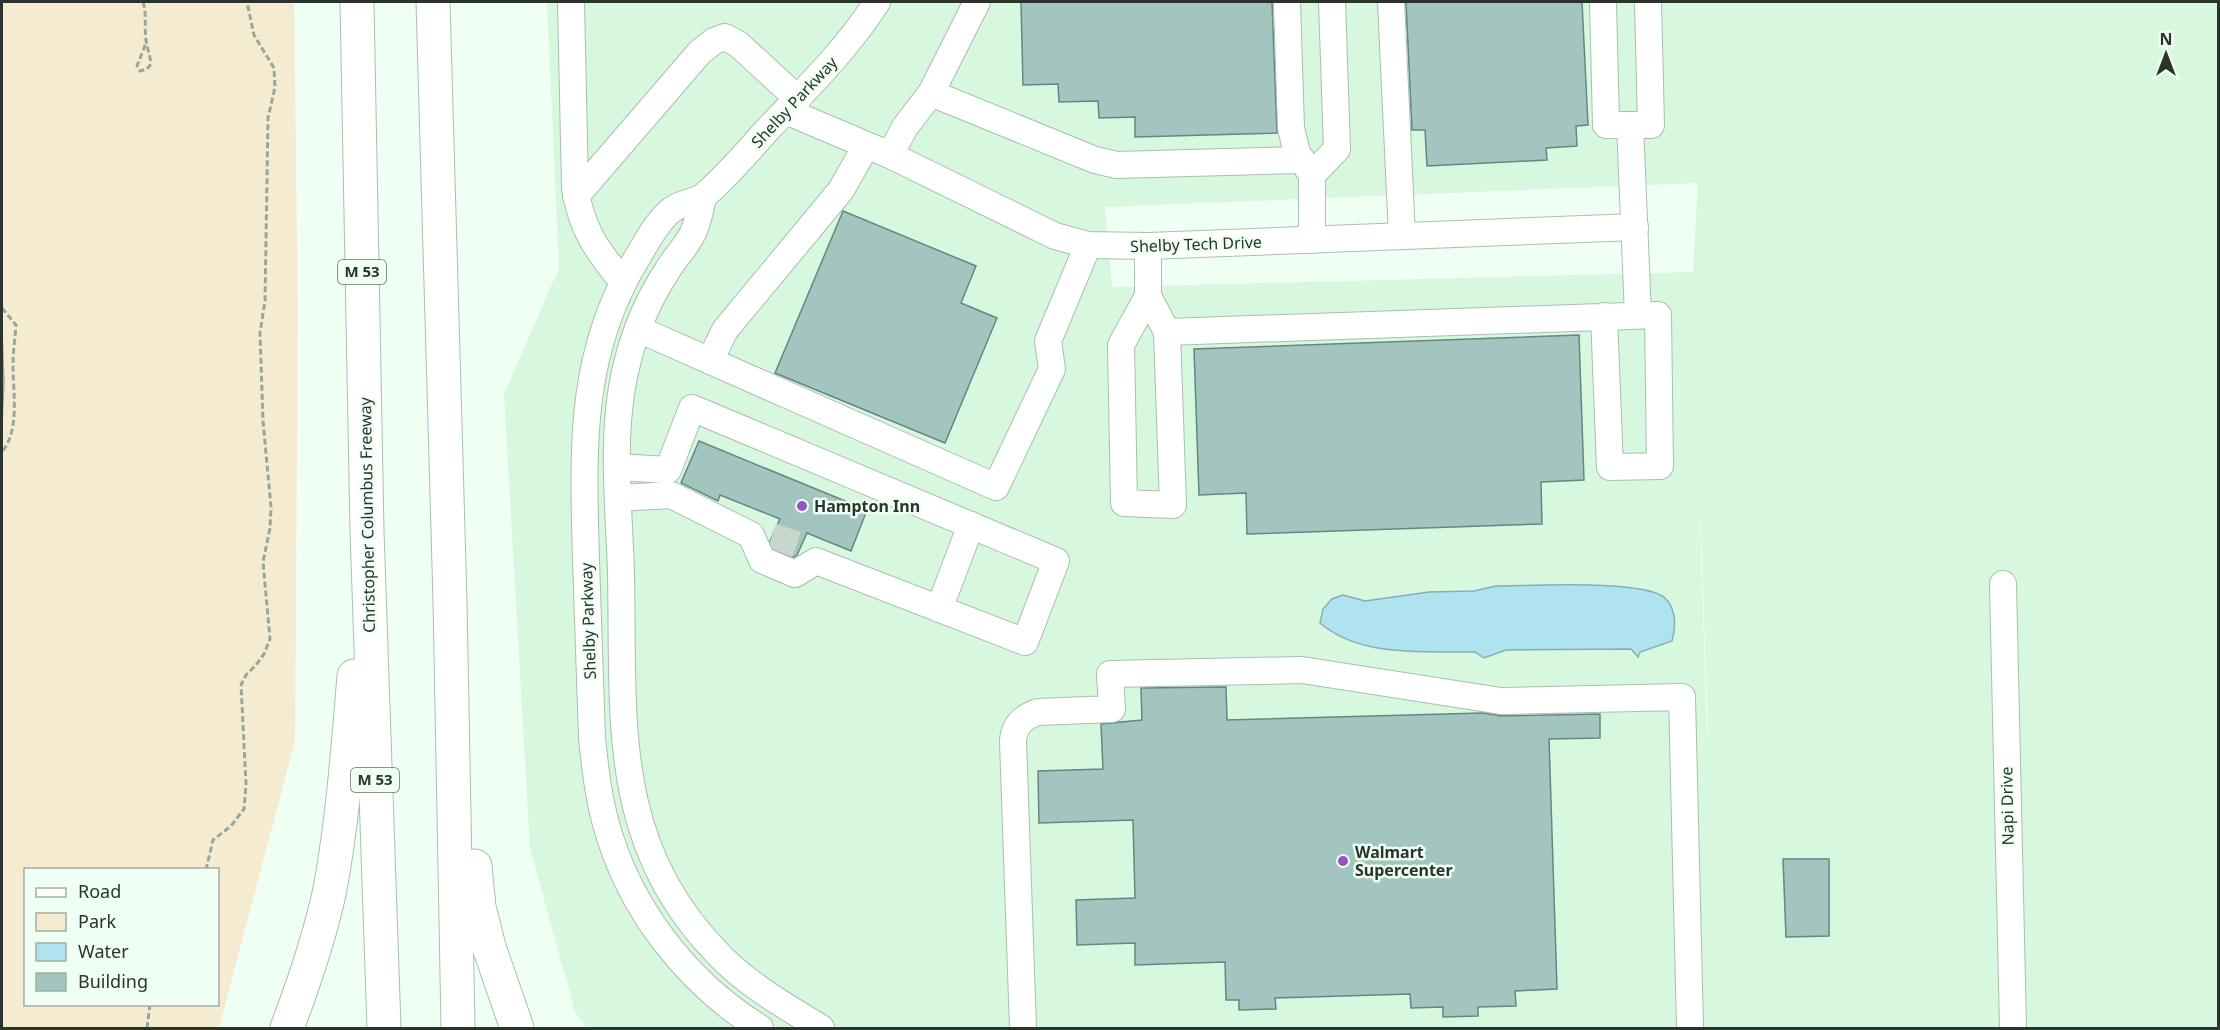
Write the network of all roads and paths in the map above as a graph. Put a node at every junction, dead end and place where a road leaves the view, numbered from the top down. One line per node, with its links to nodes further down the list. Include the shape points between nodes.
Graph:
1 (143, 2): 13 (path)
2 (247, 2): 46 (path, via 254,35 274,68 275,87 268,118 265,301 260,333 271,507 263,562 270,639 241,685 244,809 213,840)
3 (357, 2): 42 (highway, Christopher Columbus Freeway / M 53)
4 (433, 2): 44 (highway)
5 (571, 2): 19 (street)
6 (877, 2): 15 (street, Shelby Parkway, via 848,44)
7 (977, 2): 14 (street)
8 (1287, 2): 18 (street, via 1291,128 1297,153)
9 (1332, 2): 18 (street, via 1337,149)
10 (1391, 2): 22 (street)
11 (1603, 2): 16 (street, via 1606,125)
12 (1648, 2): 16 (street, via 1651,124)
13 (146, 43): 13 (path, via 151,64 140,71 137,66)
14 (931, 93): 17 (street, via 905,127); 18 (street, via 1095,160 1117,165)
15 (792, 105): 17 (street, Shelby Tech Drive); 19 (street, Shelby Tech Drive, via 738,44 725,37 714,41 700,52); 20 (street, Shelby Parkway)
16 (1630, 124): 21 (street)
17 (878, 151): 24 (street, Shelby Tech Drive, via 1055,236); 33 (street, via 725,330)
18 (1307, 168): 23 (street)
19 (576, 196): 26 (street, via 590,239)
20 (704, 197): 26 (street, Shelby Parkway, via 670,210); 31 (street, Shelby Parkway, via 695,230 655,290)
21 (1635, 227): 22 (street, Shelby Tech Drive); 29 (street)
22 (1402, 236): 23 (street, Shelby Tech Drive)
23 (1312, 240): 25 (street, Shelby Tech Drive)
24 (1088, 245): 25 (street, Shelby Tech Drive); 33 (street, via 1048,341 1053,369 996,487)
25 (1148, 246): 27 (street)
26 (623, 282): 34 (street, Shelby Parkway, via 603,328)
27 (1148, 296): 32 (street); 32 (street, via 1121,345 1124,503 1173,505)
28 (2, 308): 36 (path, via 16,324 14,420)
29 (1638, 315): 30 (street); 30 (street, via 1658,315 1660,466 1610,467)
30 (1604, 316): 32 (street)
31 (638, 329): 33 (street); 35 (street, Shelby Parkway)
32 (1167, 332)
33 (710, 361)
34 (591, 375): 35 (street, via 610,380); 53 (street, Shelby Parkway, via 585,428 585,537 592,738 606,823 625,876 658,932 696,979)
35 (620, 402): 37 (street, Shelby Parkway)
36 (2, 452)
37 (618, 467): 38 (street); 40 (street, Shelby Parkway)
38 (668, 470): 39 (street); 41 (street, via 692,408)
39 (671, 495): 40 (street); 45 (street, via 762,535 762,560 795,574 809,554)
40 (619, 498): 54 (street, Shelby Parkway, via 627,764 651,856 682,909 723,959)
41 (971, 525): 45 (street); 45 (street, via 1056,561 1025,642)
42 (367, 531): 49 (highway, via 343,802 331,879 311,962); 50 (highway, Christopher Columbus Freeway / M 53)
43 (2002, 584): 57 (street, Napi Drive)
44 (450, 601): 51 (highway); 52 (highway, via 478,907)
45 (939, 609)
46 (206, 868)
47 (150, 1006): 48 (path)
48 (147, 1029)
49 (287, 1029)
50 (384, 1029)
51 (458, 1029)
52 (517, 1029)
53 (760, 1029)
54 (821, 1029)
55 (1023, 1029): 56 (street, via 1013,741 1018,723 1038,712 1112,709 1110,674 1302,670 1501,701 1682,697)
56 (1690, 1029)
57 (2013, 1029)

